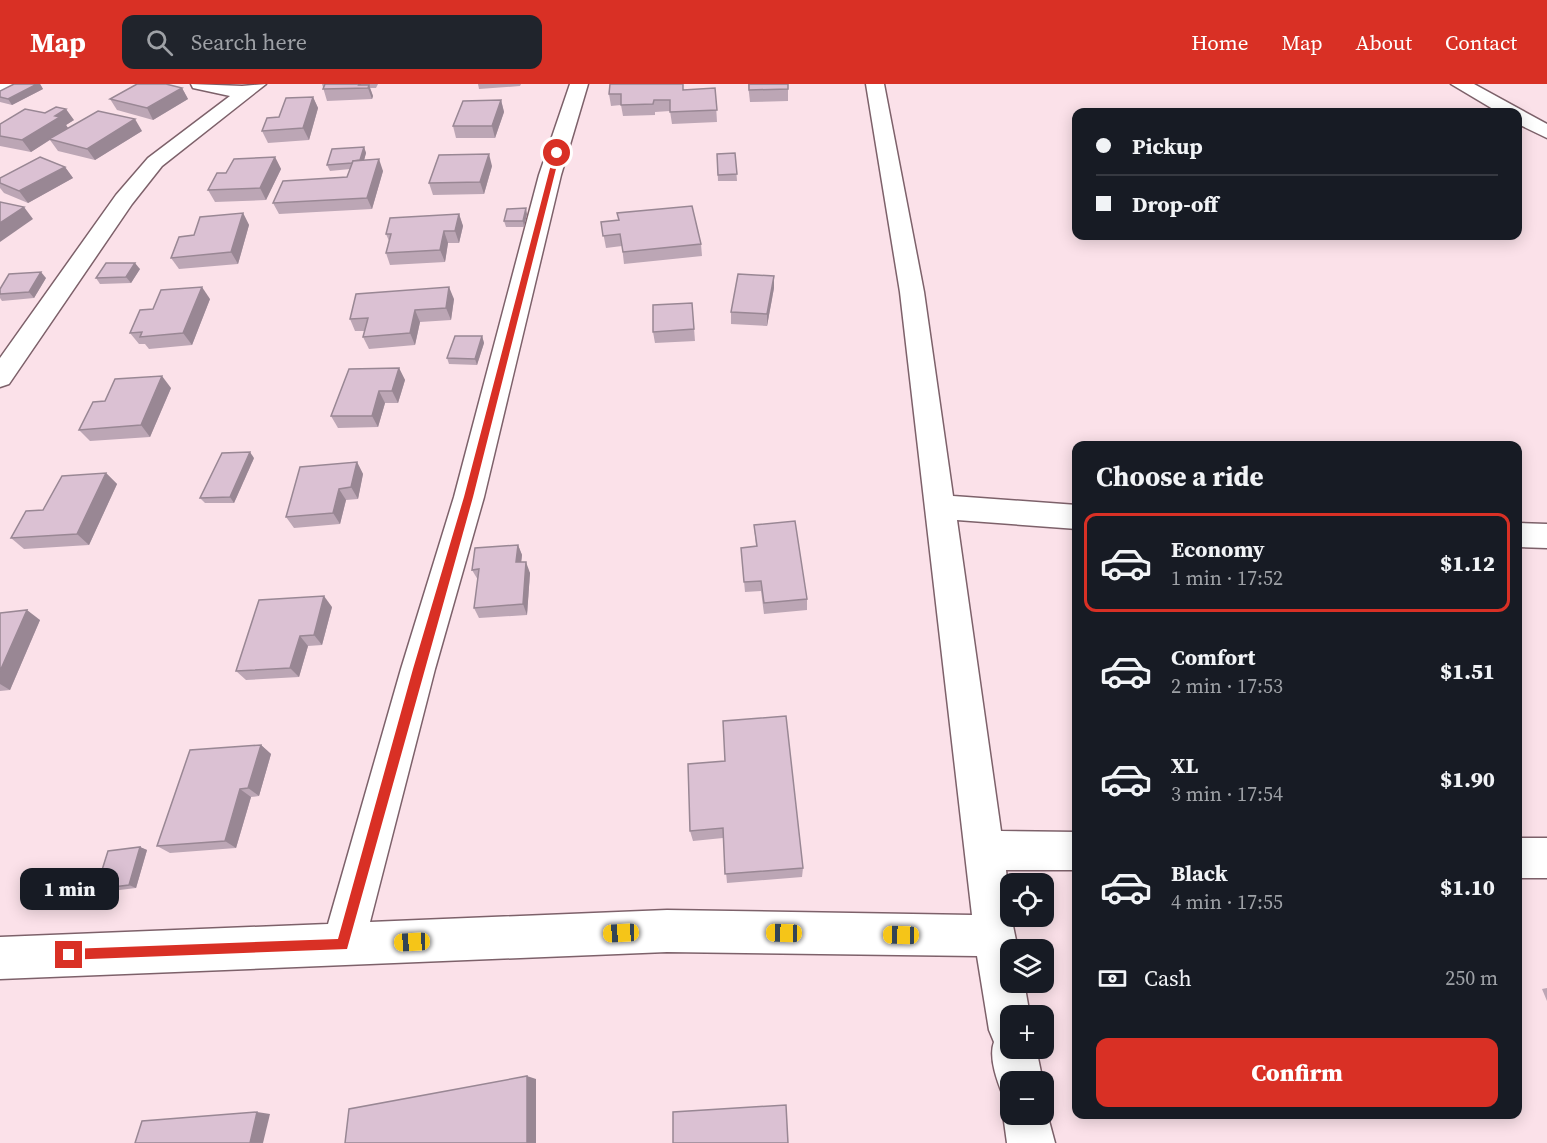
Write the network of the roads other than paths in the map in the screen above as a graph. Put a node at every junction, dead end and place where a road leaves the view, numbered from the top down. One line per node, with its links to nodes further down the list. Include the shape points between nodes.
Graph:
1 (15, 84): 7 (street)
2 (200, 84): 6 (street)
3 (579, 84): 21 (street, via 550,175 469,497)
4 (875, 84): 12 (street, via 912,292)
5 (1460, 84): 8 (street)
6 (251, 89): 11 (street, via 155,162)
7 (0, 91)
8 (1505, 108)
9 (1522, 118): 10 (street)
10 (1547, 132)
11 (3, 367)
12 (941, 507): 13 (street); 16 (street)
13 (1072, 518)
14 (1522, 536): 15 (street)
15 (1547, 536)
16 (984, 850): 17 (street); 20 (street)
17 (1072, 851)
18 (1522, 858): 19 (street)
19 (1547, 858)
20 (995, 936): 21 (street, via 667,931); 23 (street)
21 (343, 945): 22 (street)
22 (0, 958)
23 (1007, 1005)
24 (1028, 1125): 25 (street)
25 (1030, 1143)

